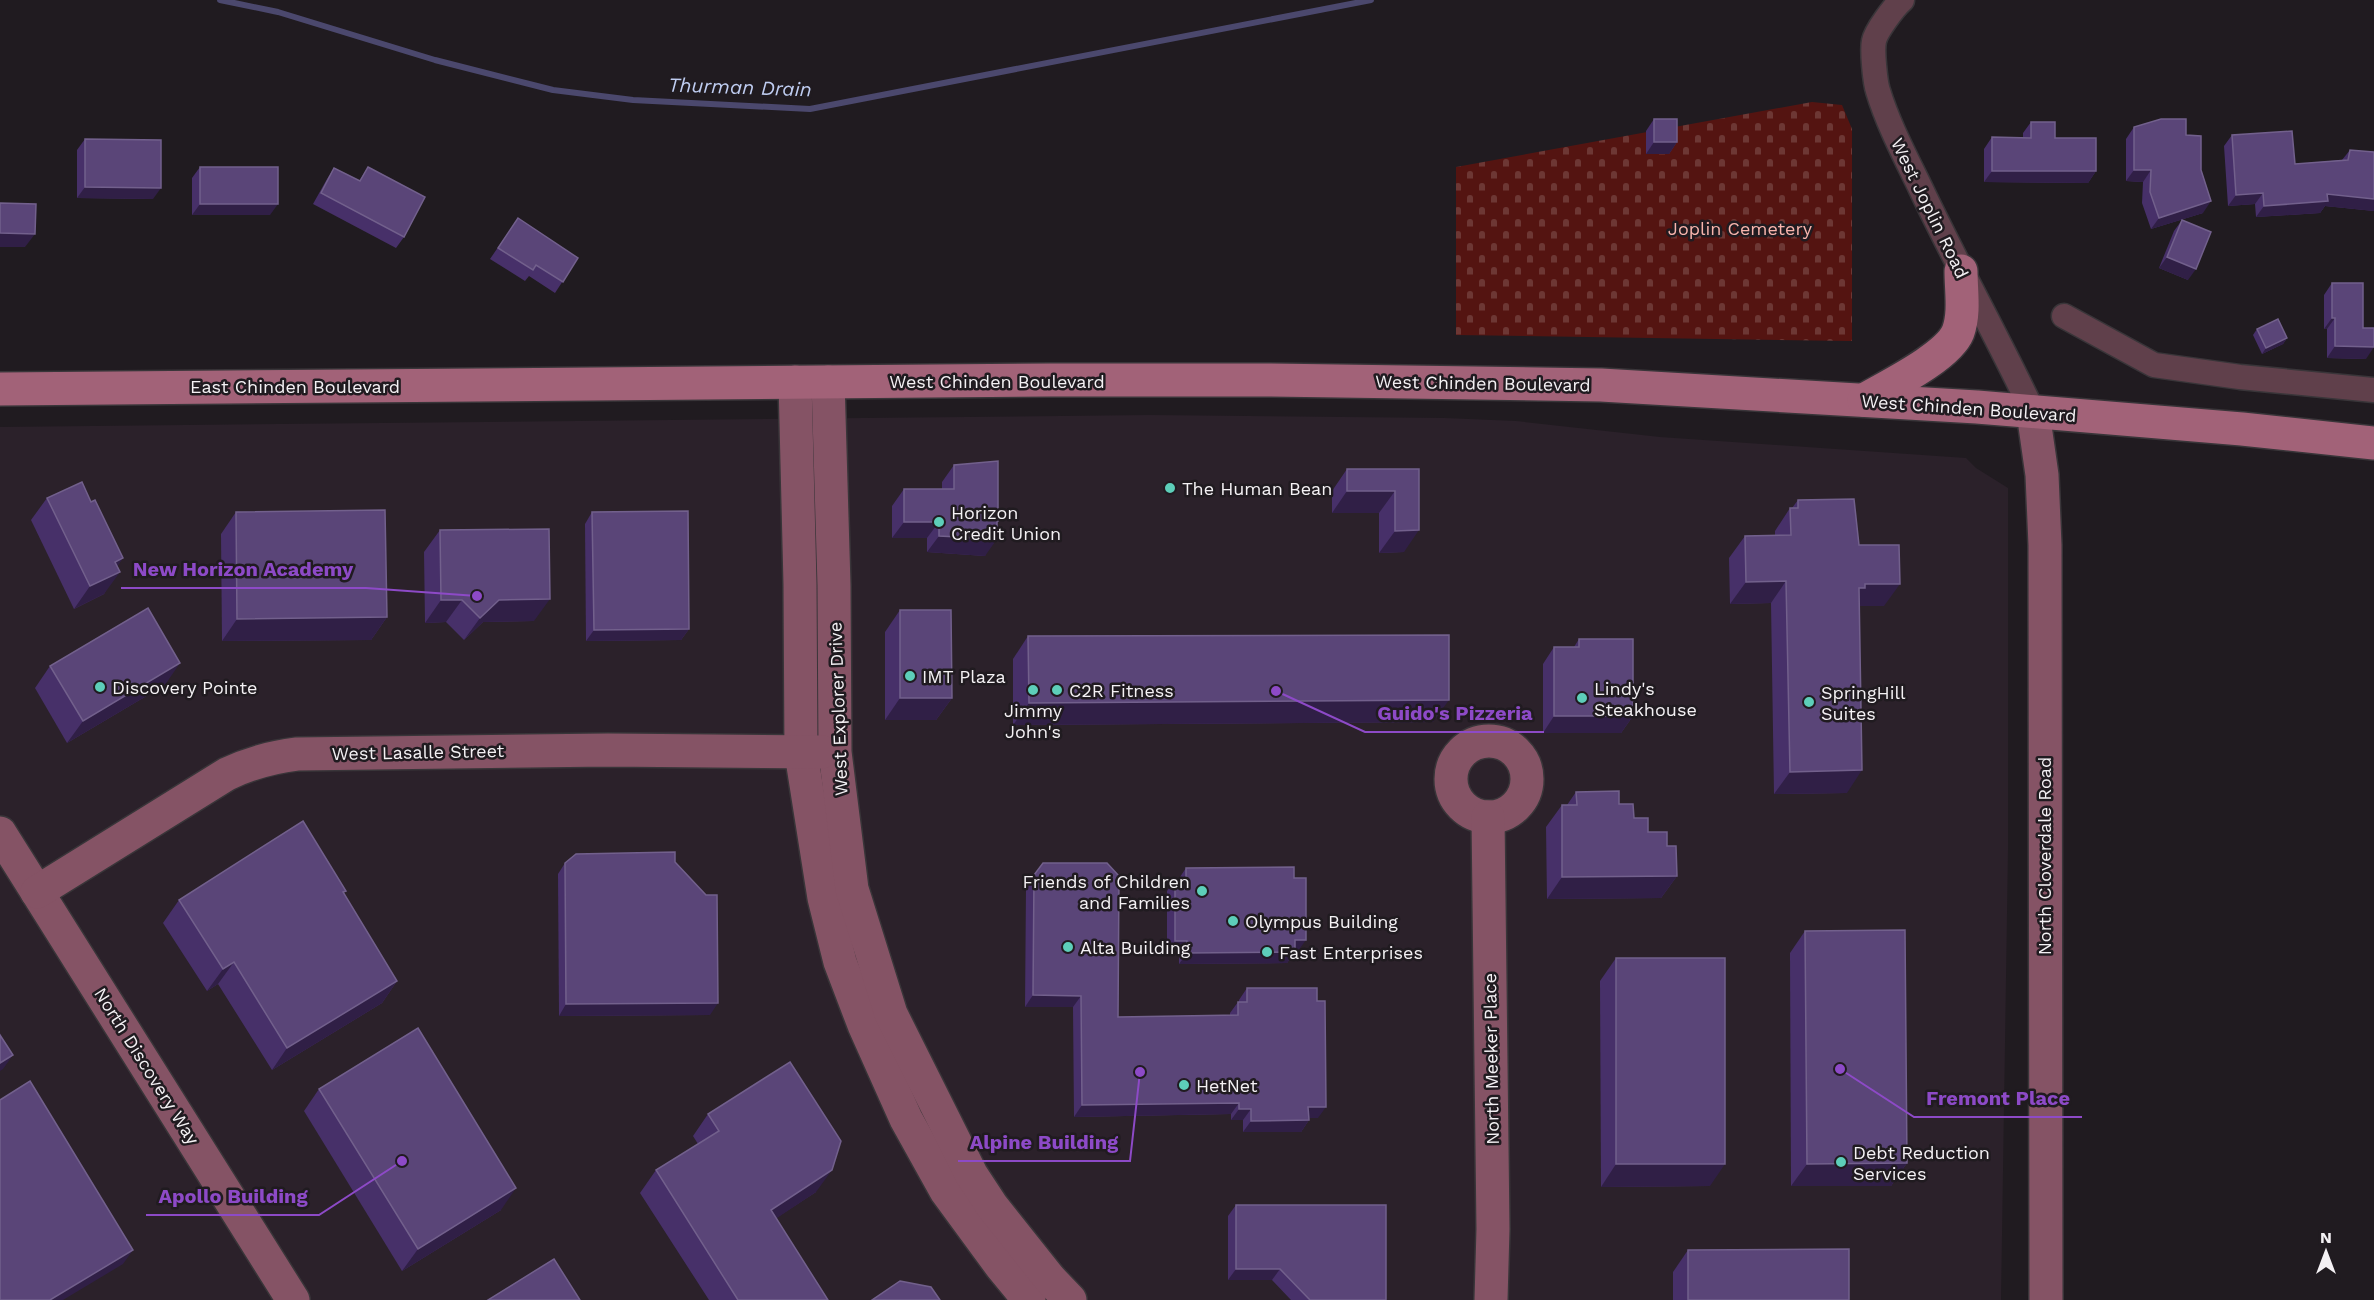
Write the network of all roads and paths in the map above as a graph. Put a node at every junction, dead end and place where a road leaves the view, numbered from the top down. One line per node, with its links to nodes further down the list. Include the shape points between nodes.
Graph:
1 (1902, 0): 2 (street, West Joplin Road, via 1874,41 1877,88 1893,131)
2 (1960, 271): 9 (main road, via 1962,310 1957,333 1939,356); 10 (street, West Joplin Road)
3 (2064, 316): 8 (street, via 2154,365)
4 (795, 382): 5 (main road, West Chinden Boulevard); 6 (main road, West Chinden Boulevard); 13 (street, West Explorer Drive)
5 (828, 382): 9 (main road, West Chinden Boulevard, via 1501,383 1678,388); 12 (street, West Explorer Drive)
6 (591, 384): 7 (main road, East Chinden Boulevard)
7 (0, 389)
8 (2374, 390)
9 (1864, 400): 10 (main road, West Chinden Boulevard)
10 (2033, 412): 11 (main road, West Chinden Boulevard); 21 (street, North Cloverdale Road, via 2042,475 2045,545)
11 (2374, 443)
12 (835, 752): 13 (street, West Lasalle Street); 19 (street, West Explorer Drive, via 852,889 891,1014 981,1190)
13 (801, 753): 16 (street, West Lasalle Street, via 555,750 273,757 227,774); 18 (street, West Explorer Drive, via 824,898 840,962 864,1025 906,1119 946,1191)
14 (1488, 817): 20 (street, North Meeker Place)
15 (0, 833): 16 (street, North Discovery Way)
16 (37, 892): 17 (street, North Discovery Way)
17 (293, 1300)
18 (1029, 1300)
19 (1070, 1300)
20 (1491, 1300)
21 (2046, 1300)

